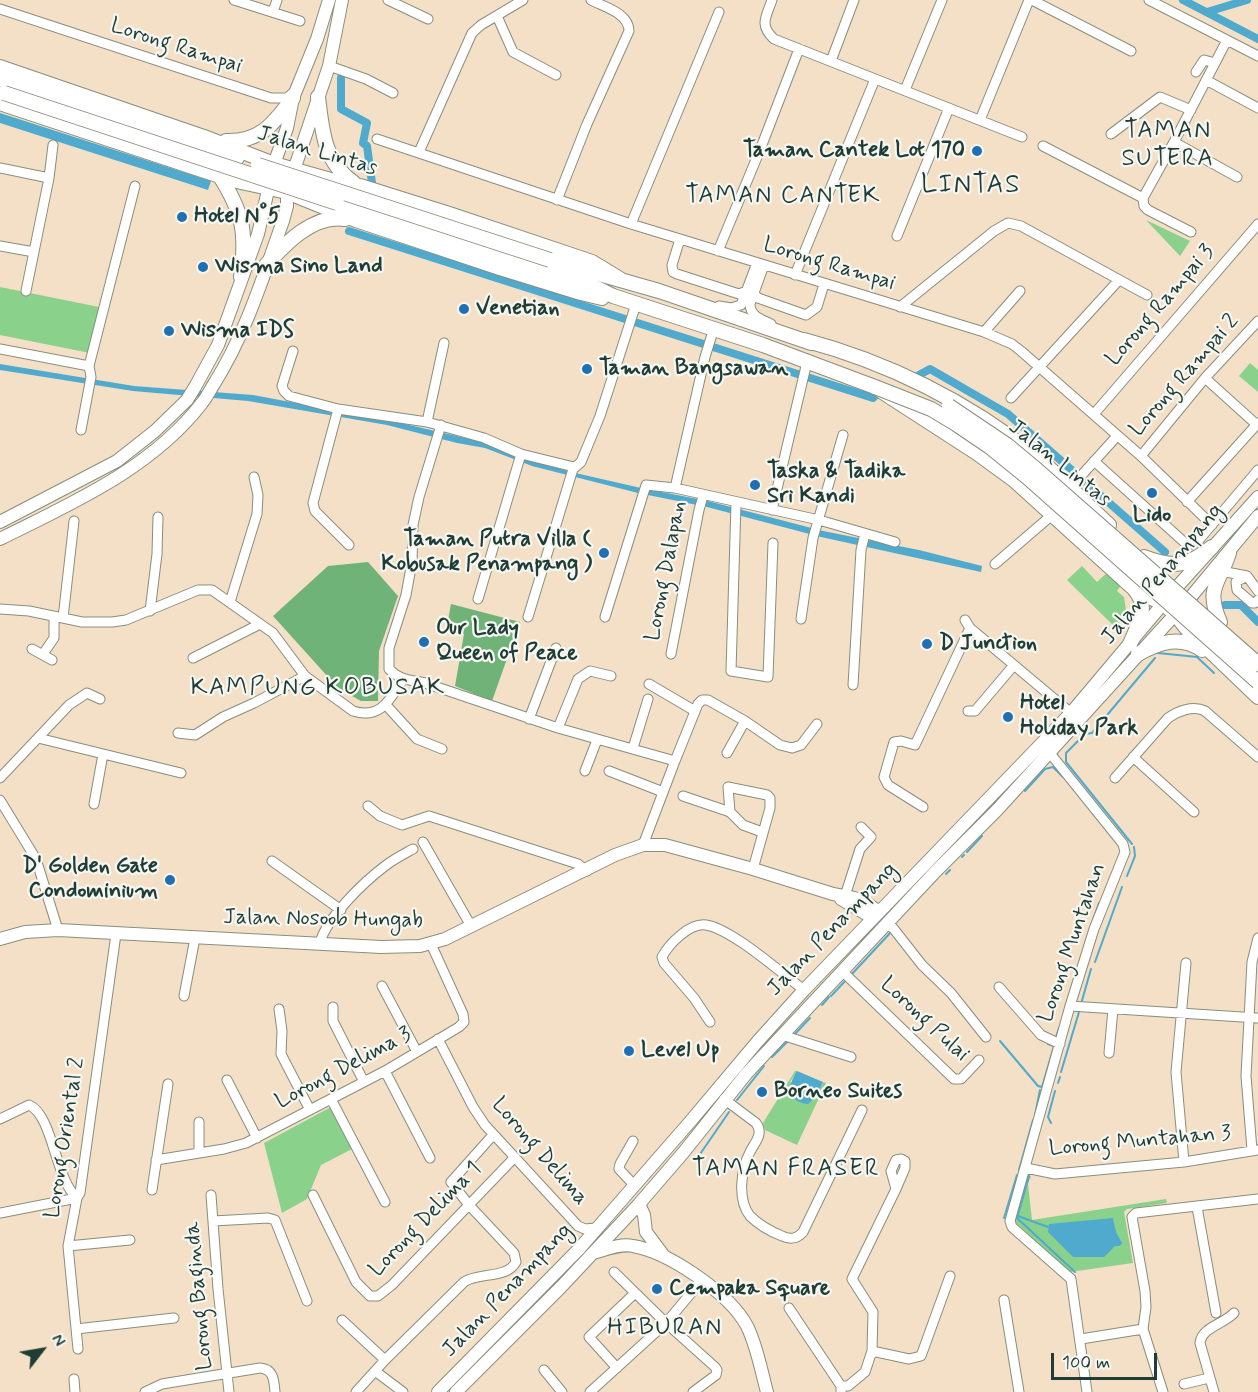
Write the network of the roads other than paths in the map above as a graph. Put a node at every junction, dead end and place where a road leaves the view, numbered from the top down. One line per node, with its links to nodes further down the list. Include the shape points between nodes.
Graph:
1 (234, 0): 15 (street)
2 (277, 0): 15 (street)
3 (329, 0): 35 (main road)
4 (342, 0): 26 (main road)
5 (388, 0): 13 (street)
6 (524, 0): 17 (street)
7 (591, 0): 64 (street, via 623,17 629,31)
8 (772, 0): 21 (street, via 764,20 766,32)
9 (854, 0): 24 (street)
10 (942, 0): 33 (street)
11 (1030, 0): 22 (street); 42 (street)
12 (1149, 0): 20 (street)
13 (409, 4): 18 (street)
14 (0, 9): 38 (street, Lorong Rampai)
15 (273, 12): 19 (street)
16 (719, 12): 67 (street)
17 (497, 16): 29 (street, via 513,52); 51 (street, via 472,33)
18 (428, 19)
19 (300, 21)
20 (1227, 40): 23 (street); 25 (street)
21 (799, 48): 24 (street); 75 (street)
22 (1131, 51)
23 (1258, 56)
24 (831, 61): 31 (street)
25 (1215, 63): 28 (street, via 1204,60); 32 (street)
26 (329, 66): 34 (street); 37 (main road)
27 (0, 67): 45 (highway, Jalan Lintas)
28 (1196, 72)
29 (556, 75)
30 (0, 79): 58 (highway, Jalan Lintas, bridge, via 258,165)
31 (875, 79): 33 (street); 79 (street)
32 (1206, 80): 40 (street); 41 (street)
33 (905, 90): 39 (street)
34 (393, 93)
35 (294, 94): 38 (street); 43 (highway); 53 (main road)
36 (1, 96): 57 (highway, Jalan Lintas); 58 (highway, Jalan Lintas, bridge)
37 (318, 97): 58 (main road); 61 (highway, via 326,147 343,176)
38 (271, 98): 43 (street, via 277,113)
39 (948, 108): 42 (street); 71 (street)
40 (1258, 108)
41 (1191, 110): 44 (street, via 1160,97); 48 (street)
42 (981, 120): 46 (street)
43 (271, 126): 45 (highway, via 245,140 229,142)
44 (1111, 134)
45 (204, 137): 52 (highway, Jalan Lintas)
46 (1022, 137)
47 (377, 138): 51 (street, Lorong Rampai)
48 (1174, 142): 55 (street); 63 (street)
49 (52, 145): 56 (street)
50 (1043, 146): 63 (street)
51 (419, 152): 64 (street, Lorong Rampai)
52 (250, 153): 53 (highway, Jalan Lintas); 57 (highway, via 260,174 253,180)
53 (274, 164): 58 (highway, Jalan Lintas); 62 (main road)
54 (0, 168): 56 (street)
55 (1237, 177)
56 (49, 178): 76 (street)
57 (225, 178): 62 (highway, Jalan Lintas); 80 (highway, via 242,224 245,244)
58 (289, 180): 59 (highway, Jalan Lintas); 62 (highway, Jalan Lintas); 65 (highway, bridge); 73 (main road, via 287,206); 81 (highway, Jalan Lintas, bridge)
59 (334, 181): 61 (highway, Jalan Lintas); 65 (highway, via 317,183 308,193 313,202)
60 (135, 186): 99 (street)
61 (360, 186): 81 (highway, Jalan Lintas, via 592,262)
62 (269, 187): 70 (main road)
63 (1143, 198): 69 (street, via 1148,210)
64 (557, 200): 67 (street, Lorong Rampai)
65 (331, 206): 66 (highway, Jalan Lintas); 88 (highway, Jalan Lintas, via 562,276)
66 (356, 220): 78 (highway, via 329,219 313,225); 88 (highway, Jalan Lintas, via 580,293 600,298)
67 (631, 224): 72 (street, Lorong Rampai)
68 (1258, 224): 107 (street, Lorong Rampai 3)
69 (1191, 232)
70 (258, 234): 73 (main road); 80 (main road)
71 (897, 236)
72 (680, 239): 75 (street, Lorong Rampai); 86 (street, via 673,272 740,294)
73 (276, 240): 78 (main road)
74 (0, 246): 76 (street)
75 (718, 250): 77 (street, Lorong Rampai)
76 (34, 252): 84 (street)
77 (760, 264): 79 (street, Lorong Rampai); 86 (street)
78 (266, 265): 135 (main road, via 242,332 202,403 129,470)
79 (795, 274): 83 (street, Lorong Rampai)
80 (241, 277): 131 (main road, via 218,345 186,400 117,461)
81 (620, 279): 89 (highway, Jalan Lintas)
82 (1119, 280): 87 (street); 90 (street, via 1021,226 1008,223); 101 (street)
83 (824, 284): 86 (street, via 817,307 806,315); 90 (street, Lorong Rampai)
84 (26, 291)
85 (1020, 291): 93 (street)
86 (751, 292): 89 (street, via 741,305 731,308); 95 (street, via 752,313)
87 (1147, 295)
88 (613, 296): 91 (highway, Jalan Lintas)
89 (673, 296): 95 (highway, Jalan Lintas)
90 (900, 306): 93 (street, Lorong Rampai)
91 (634, 309): 94 (highway, Jalan Lintas); 117 (street, via 600,416 581,462)
92 (1258, 321): 102 (street, Lorong Rampai 2)
93 (984, 332): 101 (street, Lorong Rampai, via 1012,344)
94 (713, 333): 100 (highway, Jalan Lintas); 120 (street, Lorong Dalapan)
95 (787, 333): 103 (highway, Jalan Lintas, via 853,355)
96 (444, 343): 108 (street)
97 (0, 349): 99 (street)
98 (293, 351): 106 (street, via 282,386 284,391)
99 (89, 366): 111 (street)
100 (807, 366): 104 (highway, Jalan Lintas); 126 (street)
101 (1040, 367): 105 (street); 107 (street, Lorong Rampai)
102 (1205, 378): 109 (street); 115 (street, Lorong Rampai 2)
103 (909, 381): 121 (highway, Jalan Lintas, via 991,424); 171 (highway, Jalan Lintas, bridge, via 1007,445)
104 (872, 386): 127 (highway, Jalan Lintas, bridge, via 977,453); 177 (highway, Jalan Lintas, bridge, via 931,410 990,447)
105 (1011, 398)
106 (337, 412): 108 (street); 138 (street, via 313,507)
107 (1094, 414): 113 (street, Lorong Rampai)
108 (428, 422): 110 (street)
109 (1257, 427): 124 (street)
110 (440, 428): 114 (street, via 484,438); 176 (street, via 419,496 406,596 389,648 389,669)
111 (81, 430)
112 (843, 435): 133 (street)
113 (1117, 436): 115 (street, Lorong Rampai); 116 (street)
114 (521, 454): 117 (street); 149 (street)
115 (1141, 456): 124 (street, Lorong Rampai)
116 (1094, 461): 121 (street); 132 (street, via 1184,542 1196,544)
117 (574, 468): 157 (street)
118 (1258, 470): 132 (street)
119 (254, 477): 151 (street, via 257,514)
120 (675, 488): 122 (street, Lorong Dalapan); 158 (street, via 646,485)
121 (1070, 488): 141 (highway, Jalan Lintas)
122 (703, 496): 125 (street); 167 (street, Lorong Dalapan)
123 (1258, 496): 139 (main road, Jalan Penampang)
124 (1187, 502): 132 (street, Lorong Rampai)
125 (736, 509): 126 (street); 137 (street, via 731,670 768,677)
126 (772, 510): 133 (street)
127 (1052, 514): 142 (street); 145 (highway, Jalan Lintas)
128 (1258, 516): 140 (main road, Jalan Penampang)
129 (158, 517): 154 (street)
130 (74, 521): 156 (street)
131 (0, 522)
132 (1212, 525)
133 (816, 529): 134 (street); 159 (street)
134 (864, 536): 136 (street); 179 (street)
135 (0, 539)
136 (895, 542)
137 (773, 543)
138 (349, 545)
139 (1212, 548): 141 (highway, via 1198,559 1182,564); 146 (main road, Jalan Penampang)
140 (1229, 554): 143 (highway); 148 (main road, Jalan Penampang)
141 (1147, 561): 145 (highway, via 1156,577 1153,586); 146 (highway, Jalan Lintas)
142 (995, 564)
143 (1221, 571): 144 (street); 160 (highway, via 1214,586 1213,602)
144 (1247, 576): 147 (street); 150 (street, via 1236,582 1237,590 1252,603)
145 (1131, 586): 152 (highway, Jalan Lintas); 164 (highway, via 1142,604)
146 (1177, 587): 148 (highway, Jalan Lintas); 152 (main road, Jalan Penampang)
147 (1258, 591)
148 (1190, 598): 155 (main road, Jalan Penampang); 160 (highway, Jalan Lintas)
149 (478, 599)
150 (1258, 600)
151 (230, 602): 154 (street, via 212,590 198,590); 161 (street)
152 (1164, 604): 155 (highway, Jalan Lintas); 164 (main road, Jalan Penampang)
153 (0, 609): 156 (street)
154 (150, 611): 156 (street, via 112,622)
155 (1175, 614): 162 (highway, Jalan Lintas); 164 (main road, Jalan Penampang)
156 (58, 617): 166 (street, via 54,639)
157 (528, 617)
158 (605, 617)
159 (801, 619)
160 (1220, 622): 162 (highway, via 1211,617 1202,622); 168 (highway, Jalan Lintas)
161 (260, 624): 169 (street); 174 (street, via 273,633)
162 (1203, 644): 173 (highway, Jalan Lintas)
163 (556, 648): 187 (street)
164 (1134, 649): 173 (highway, via 1186,641); 186 (main road, Jalan Penampang); 196 (main road, Jalan Penampang)
165 (32, 650): 166 (street)
166 (43, 654): 170 (street)
167 (671, 654)
168 (1258, 656)
169 (194, 657)
170 (52, 660)
171 (1258, 664)
172 (1014, 665): 185 (street, via 975,711); 186 (street); 212 (street, via 968,624 915,745 894,742 884,777 888,785)
173 (1224, 666): 180 (highway, Jalan Lintas)
174 (305, 676): 183 (street, via 353,711 362,714); 191 (street, via 195,735)
175 (611, 676): 190 (street, via 590,671 578,679)
176 (403, 679): 183 (street); 187 (street)
177 (1258, 682)
178 (649, 684): 184 (street)
179 (853, 684)
180 (1258, 697)
181 (100, 699): 192 (street, via 87,693 69,705)
182 (648, 699): 194 (street)
183 (386, 705): 195 (street, via 417,739)
184 (695, 711): 188 (street, via 702,700 708,700); 201 (street)
185 (969, 711)
186 (1071, 713): 226 (main road, Jalan Penampang)
187 (529, 719): 190 (street)
188 (745, 721): 189 (street, via 780,746 792,748 801,745); 197 (street)
189 (817, 724)
190 (558, 728): 193 (street)
191 (178, 733)
192 (38, 738): 198 (street); 205 (street)
193 (597, 740): 194 (street); 202 (street)
194 (633, 748): 201 (street)
195 (442, 749)
196 (1049, 752): 226 (main road, Jalan Penampang, via 902,908); 242 (street, Lorong Muntahan, via 1123,844 1125,852 1094,929)
197 (727, 753)
198 (103, 754): 204 (street); 210 (street)
199 (1133, 757): 200 (street, via 1168,718 1181,710 1199,708); 206 (street); 214 (street)
200 (1258, 757)
201 (675, 761): 207 (street)
202 (585, 771)
203 (609, 771): 207 (street)
204 (181, 773)
205 (0, 778)
206 (1115, 778)
207 (663, 792): 218 (street)
208 (683, 796): 213 (street)
209 (0, 800): 228 (street, via 36,859)
210 (94, 804)
211 (368, 806): 222 (street, via 402,825 423,817 437,818 578,864)
212 (923, 807)
213 (730, 812): 216 (street, via 743,825); 216 (street, via 728,787 767,795 771,802)
214 (1194, 812)
215 (861, 827): 223 (street, via 871,837 860,849)
216 (762, 832): 221 (street)
217 (423, 842): 227 (street)
218 (643, 845): 221 (main road, Jalan Nosoob Hungab, via 665,845); 222 (main road, Jalan Nosoob Hungab)
219 (413, 849): 225 (street, via 384,867)
220 (272, 861): 225 (street)
221 (753, 869): 223 (main road, Jalan Nosoob Hungab)
222 (587, 871): 227 (main road, Jalan Nosoob Hungab)
223 (839, 895): 224 (main road, Jalan Nosoob Hungab); 226 (main road, Jalan Nosoob Hungab, via 865,902)
224 (857, 908): 226 (main road, Jalan Nosoob Hungab); 233 (main road, via 859,924)
225 (341, 910): 234 (street)
226 (879, 922): 233 (main road, Jalan Penampang); 237 (main road, Jalan Penampang); 250 (street, via 893,928)
227 (471, 926): 235 (main road, Jalan Nosoob Hungab)
228 (58, 930): 229 (main road, Jalan Nosoob Hungab); 232 (main road, Jalan Nosoob Hungab, via 25,932)
229 (116, 934): 230 (main road, Jalan Nosoob Hungab); 282 (street, Lorong Oriental 2)
230 (195, 938): 234 (main road, Jalan Nosoob Hungab); 241 (street)
231 (1258, 938): 247 (street, via 1252,962)
232 (0, 939)
233 (853, 940): 240 (main road, Jalan Penampang)
234 (320, 943): 235 (main road, Jalan Nosoob Hungab, via 399,947)
235 (431, 944): 251 (street, Lorong Delima 3, via 463,1014 462,1025)
236 (1186, 963): 246 (street)
237 (842, 971): 249 (main road, Jalan Penampang); 256 (street, Lorong Pulai, via 954,1079 961,1079)
238 (382, 986): 253 (street)
239 (999, 987): 252 (street, via 1041,1035)
240 (804, 990): 248 (street, via 741,942 716,928 700,925 684,933 662,957); 277 (main road, Jalan Penampang)
241 (184, 996)
242 (1070, 1006): 245 (street); 252 (street, Lorong Muntahan)
243 (333, 1007): 259 (street, via 333,1021)
244 (279, 1009): 263 (street, via 281,1054)
245 (1113, 1009): 246 (street); 254 (street)
246 (1180, 1013): 247 (street); 275 (street, via 1176,1072)
247 (1254, 1018): 270 (street, via 1246,1076)
248 (710, 1022)
249 (782, 1035): 255 (street); 262 (main road, Jalan Penampang)
250 (986, 1037)
251 (438, 1039): 253 (street, Lorong Delima 3); 267 (street, Lorong Delima, via 473,1107)
252 (1060, 1044): 276 (street, Lorong Muntahan)
253 (417, 1052): 257 (street, Lorong Delima 3)
254 (1109, 1053)
255 (851, 1057)
256 (979, 1060)
257 (384, 1071): 259 (street, Lorong Delima 3); 272 (street)
258 (228, 1080): 268 (street)
259 (364, 1082): 261 (street, Lorong Delima 3)
260 (168, 1084): 274 (street)
261 (331, 1099): 263 (street, Lorong Delima 3); 285 (street)
262 (724, 1099): 264 (street, via 759,1127 760,1134 749,1154 742,1182 749,1215 791,1239 803,1232); 287 (main road, Jalan Penampang)
263 (310, 1110): 268 (street, Lorong Delima 3)
264 (862, 1110)
265 (0, 1119): 282 (street, via 29,1105 40,1113 62,1174)
266 (199, 1122): 271 (street)
267 (493, 1135): 273 (street, Lorong Delima); 286 (street, via 451,1182)
268 (257, 1138): 271 (street, Lorong Delima 3)
269 (633, 1141): 277 (street, via 619,1170)
270 (1255, 1150): 275 (street, Lorong Muntahan 3)
271 (199, 1153): 274 (street, Lorong Delima 3)
272 (430, 1158)
273 (514, 1158): 286 (street, Lorong Delima 1); 291 (street, Lorong Delima)
274 (156, 1160): 279 (street)
275 (1184, 1161): 276 (street, Lorong Muntahan 3, via 1055,1174)
276 (1026, 1168): 314 (street, Lorong Muntahan, via 1010,1224 1071,1279)
277 (634, 1185): 283 (main road, Jalan Penampang)
278 (896, 1189): 316 (street, via 852,1279 873,1311)
279 (152, 1190)
280 (211, 1195): 290 (street, Lorong Baginda)
281 (313, 1195): 286 (street, Lorong Delima 1, via 356,1282 374,1297 384,1293)
282 (77, 1198): 289 (street); 295 (street, Lorong Oriental 2)
283 (622, 1199): 287 (main road); 292 (main road, Jalan Penampang)
284 (1258, 1199): 288 (street)
285 (385, 1203)
286 (469, 1204): 317 (street, via 516,1257 513,1266 464,1282)
287 (639, 1204): 293 (main road); 298 (main road, Jalan Penampang)
288 (1197, 1207): 307 (street); 313 (street, via 1132,1217 1145,1291)
289 (0, 1213)
290 (213, 1221): 305 (street, via 275,1220); 323 (street, Lorong Baginda)
291 (578, 1226): 292 (street, Lorong Delima); 297 (street, Lorong Delima)
292 (596, 1228): 297 (main road, Jalan Penampang)
293 (646, 1232): 296 (main road); 299 (main road)
294 (130, 1240): 295 (street)
295 (68, 1246): 312 (street, Lorong Oriental 2)
296 (634, 1246): 298 (main road, via 622,1245); 299 (main road)
297 (579, 1249): 319 (main road, Jalan Penampang)
298 (591, 1254): 322 (main road, Jalan Penampang)
299 (665, 1257): 302 (main road)
300 (614, 1272): 303 (street)
301 (950, 1276): 316 (street, via 921,1356 909,1359)
302 (702, 1280): 311 (street); 341 (main road, via 730,1303 746,1324)
303 (635, 1293): 311 (street); 318 (street, via 589,1337)
304 (1004, 1300): 342 (street)
305 (307, 1301)
306 (789, 1308): 328 (street)
307 (1216, 1313)
308 (1234, 1313): 324 (street, via 1201,1336)
309 (174, 1318): 312 (street)
310 (342, 1320): 317 (street)
311 (666, 1323): 318 (street); 340 (street, via 717,1370 716,1375)
312 (75, 1329): 315 (street, Lorong Oriental 2)
313 (1143, 1329): 314 (street); 344 (street)
314 (1081, 1339): 343 (street)
315 (78, 1349)
316 (872, 1351): 328 (street, via 865,1372)
317 (385, 1359): 321 (street)
318 (617, 1368): 339 (street)
319 (461, 1370): 322 (main road); 336 (main road, Jalan Penampang)
320 (544, 1370): 338 (street)
321 (375, 1371): 329 (street); 335 (street)
322 (475, 1373): 337 (main road, Jalan Penampang)
323 (228, 1374): 326 (street); 333 (street, Lorong Baginda); 334 (street, via 265,1368 274,1379)
324 (1209, 1378): 327 (street); 345 (street)
325 (74, 1379): 330 (street)
326 (182, 1381): 331 (street); 332 (street)
327 (1184, 1384)
328 (841, 1389)
329 (398, 1391)
330 (75, 1392)
331 (145, 1392)
332 (183, 1392)
333 (229, 1392)
334 (275, 1392)
335 (356, 1392)
336 (438, 1392)
337 (456, 1392)
338 (562, 1392)
339 (590, 1392)
340 (693, 1392)
341 (767, 1392)
342 (1019, 1392)
343 (1087, 1392)
344 (1163, 1392)
345 (1214, 1392)

